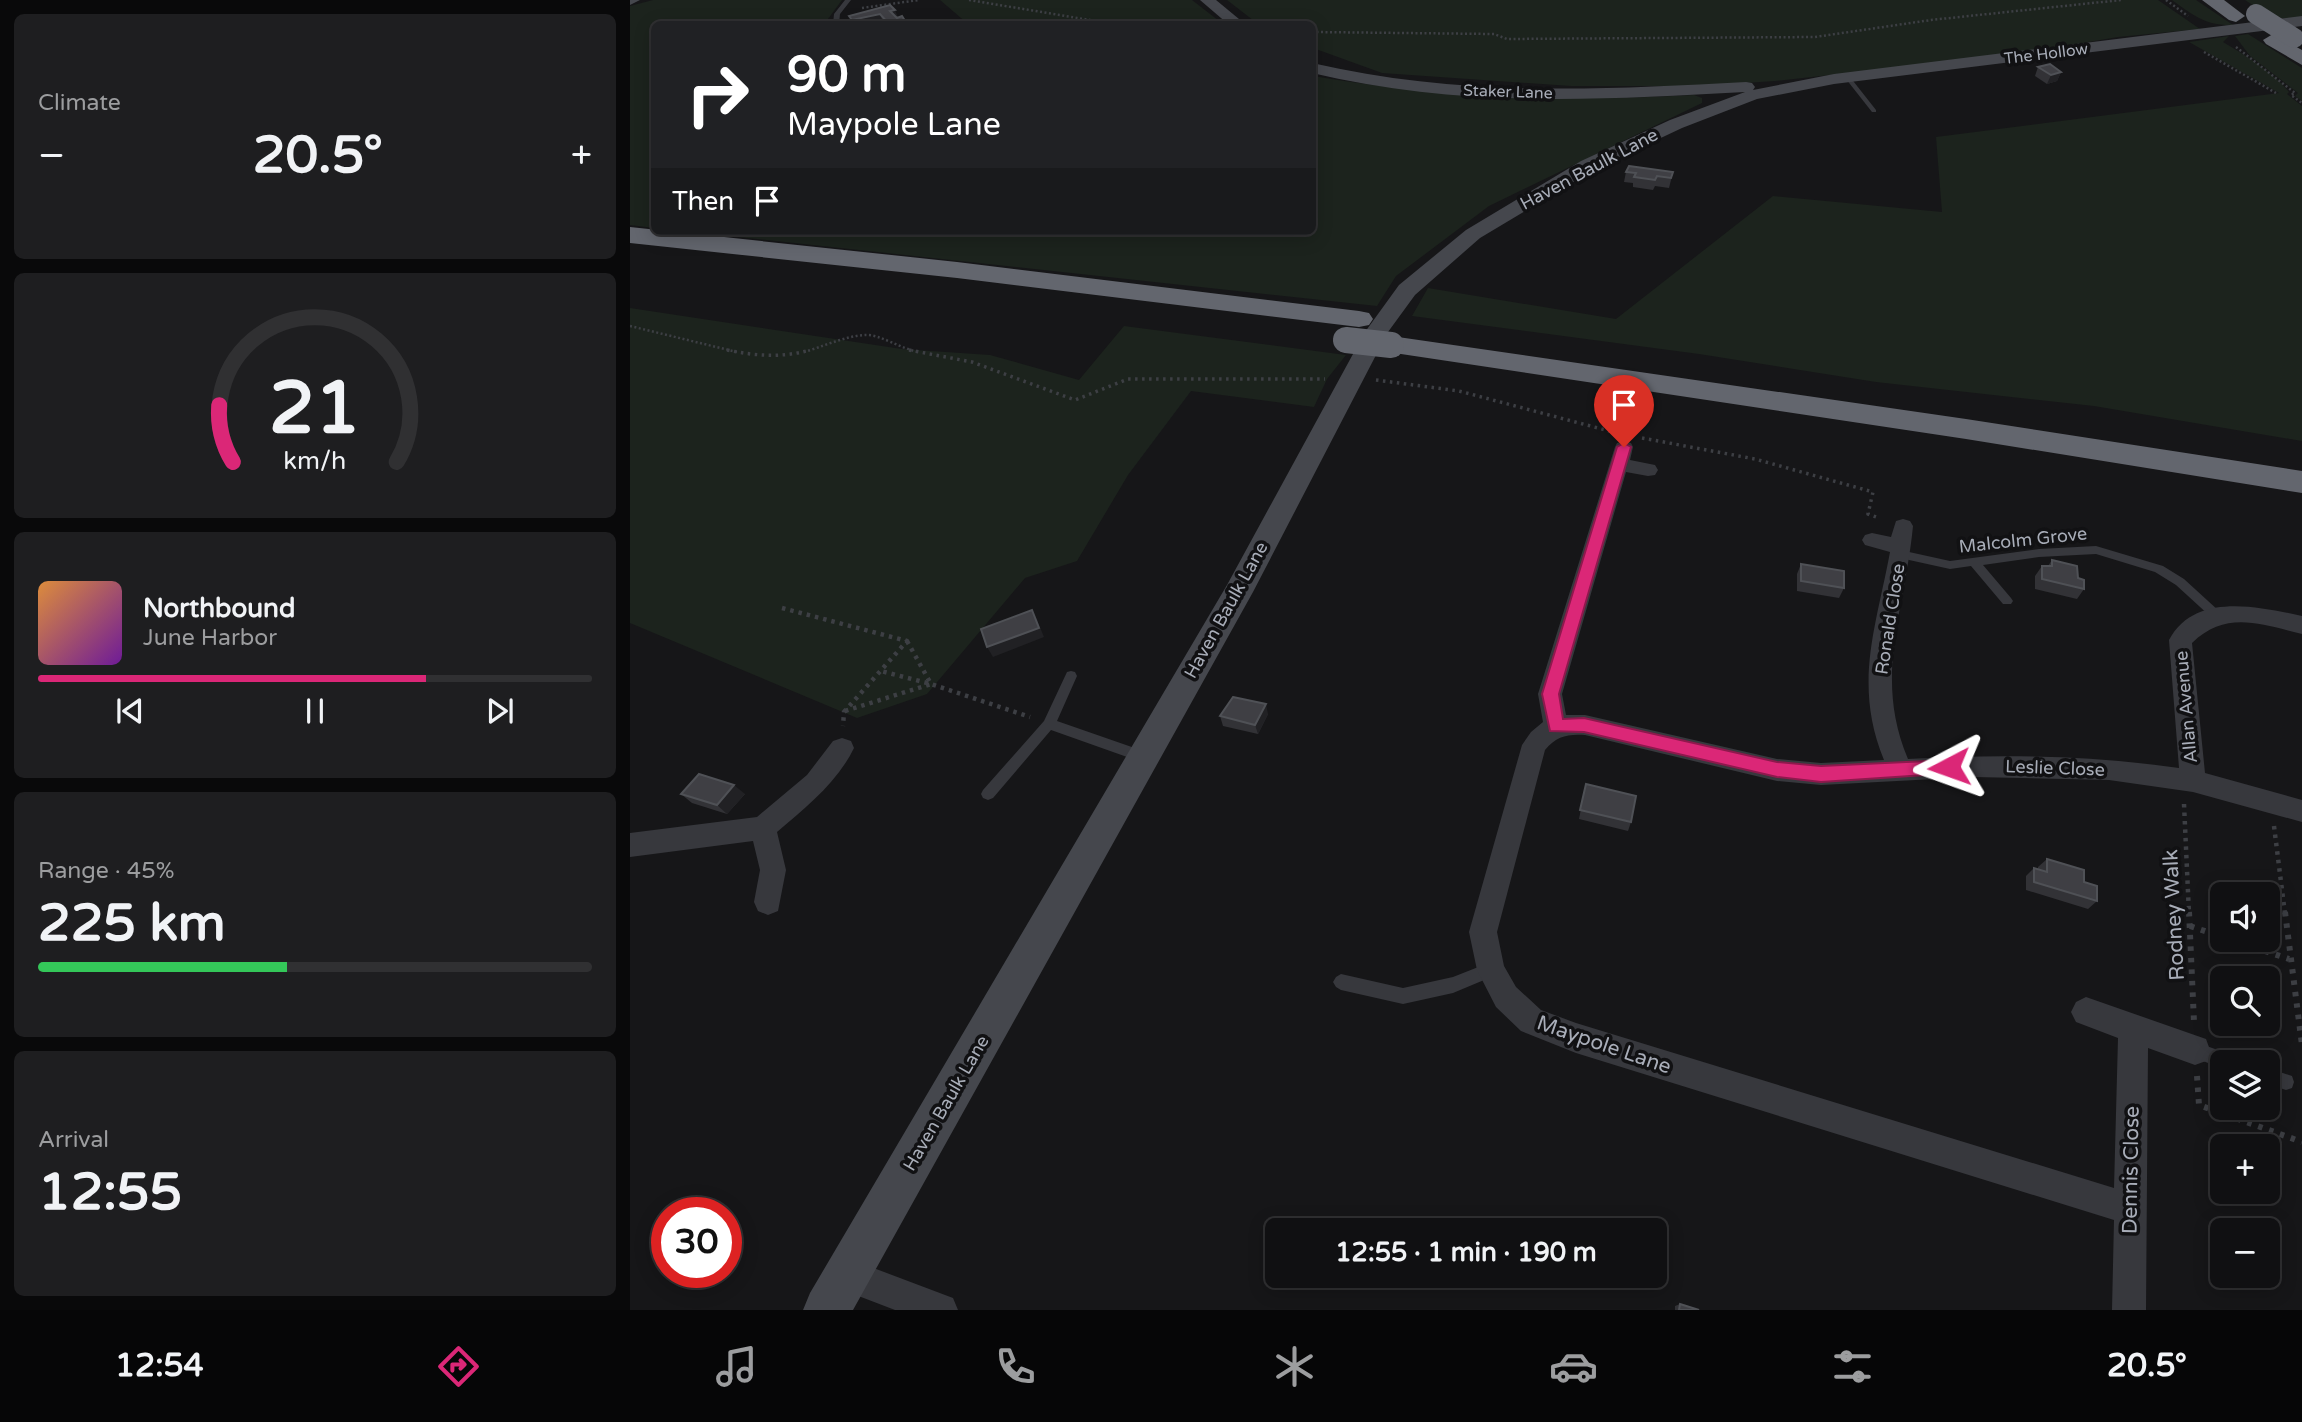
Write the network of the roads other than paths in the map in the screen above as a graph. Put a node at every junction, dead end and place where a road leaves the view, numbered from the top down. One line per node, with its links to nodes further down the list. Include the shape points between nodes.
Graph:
1 (850, 0): 4 (lane); 6 (lane)
2 (1207, 0): 7 (street)
3 (2211, 0): 5 (highway)
4 (854, 9)
5 (2231, 16): 8 (street, The Hollow); 8 (highway, bridge, via 2256,14); 9 (highway); 11 (street, The Hollow, via 2175,37)
6 (836, 21)
7 (1233, 21)
8 (2299, 34)
9 (2302, 59)
10 (1316, 69): 13 (street, Staker Lane, via 1364,80 1472,91)
11 (1848, 78): 12 (street, The Hollow); 15 (lane)
12 (1790, 86): 13 (street, Staker Lane); 14 (street, Haven Baulk Lane)
13 (1705, 89): 14 (street)
14 (1718, 107): 33 (street, Haven Baulk Lane, via 1588,165 1452,250 1407,290 1351,379)
15 (1874, 111)
16 (630, 235): 18 (highway, via 944,268)
17 (630, 254): 18 (highway)
18 (1353, 330): 19 (highway, bridge)
19 (1397, 335): 20 (highway, via 1960,405); 22 (highway)
20 (2302, 457)
21 (1648, 470): 31 (street, via 1621,455 1550,694)
22 (2302, 482)
23 (1872, 540): 24 (street, Ronald Close)
24 (1901, 543): 25 (lane, Malcolm Grove, via 1950,565); 34 (street, Ronald Close, via 1879,678 1881,716)
25 (1975, 563): 26 (lane); 27 (lane, Malcolm Grove, via 2095,550 2159,569)
26 (2007, 601)
27 (2215, 614): 28 (street, via 2245,614); 35 (street, Allan Avenue, via 2194,624 2180,640)
28 (2302, 625)
29 (1071, 676): 30 (lane)
30 (1049, 724): 33 (lane); 36 (lane)
31 (1556, 726): 34 (street, Leslie Close, via 1584,725 1777,770 1821,774); 41 (street, Maypole Lane, via 1534,745 1483,932)
32 (842, 748): 38 (street, via 816,783)
33 (1144, 757): 50 (street, Haven Baulk Lane)
34 (1901, 771): 35 (street, Leslie Close, via 1973,766 2109,769)
35 (2193, 781): 37 (street, Leslie Close)
36 (988, 794)
37 (2302, 811)
38 (763, 828): 39 (street); 40 (street, via 773,870)
39 (630, 845)
40 (768, 902)
41 (1491, 970): 42 (lane, via 1453,985 1403,996); 49 (street, Maypole Lane, via 1506,997 1531,1021 1576,1038)
42 (1341, 982)
43 (2086, 1012): 44 (street)
44 (2133, 1029): 45 (street); 49 (street, Dennis Close)
45 (2196, 1050): 46 (lane)
46 (2210, 1055)
47 (2280, 1080): 48 (lane)
48 (2286, 1082)
49 (2131, 1209): 52 (street, Dennis Close)
50 (837, 1292): 51 (street)
51 (941, 1310)
52 (2129, 1310)

